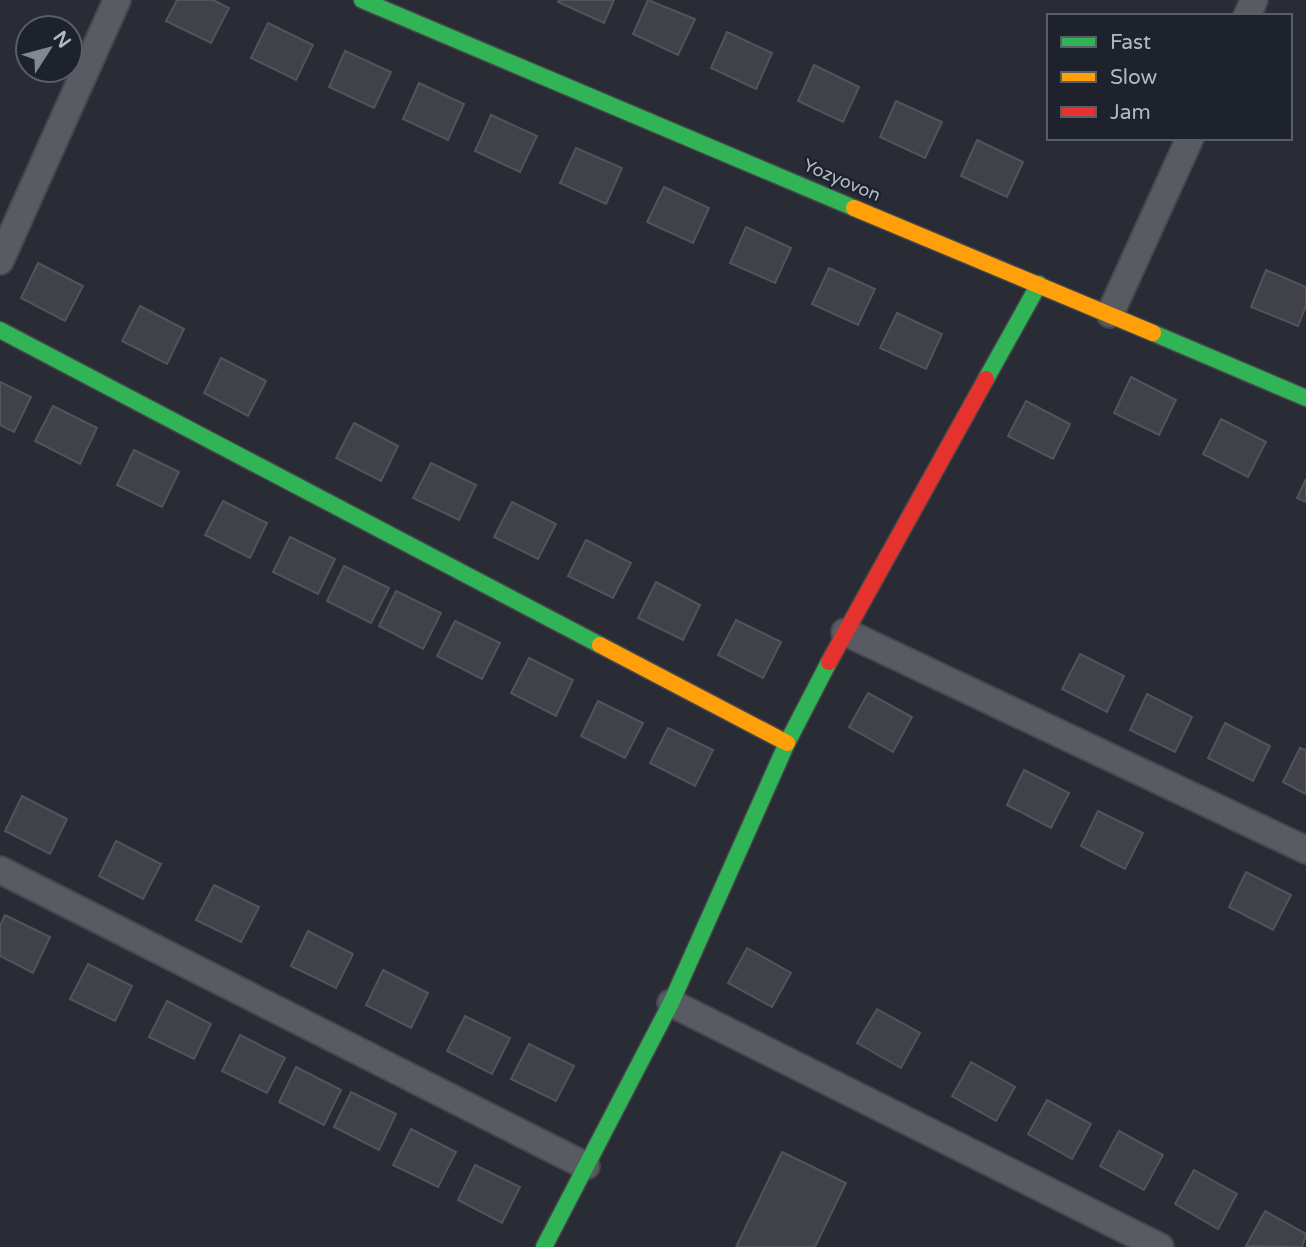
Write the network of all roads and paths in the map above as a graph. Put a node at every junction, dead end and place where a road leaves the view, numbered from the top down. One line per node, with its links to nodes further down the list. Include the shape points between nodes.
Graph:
1 (117, 0): 4 (street)
2 (362, 0): 5 (street, Yozyovon)
3 (1190, 140): 6 (street)
4 (0, 261)
5 (1039, 284): 6 (street, Yozyovon); 9 (street)
6 (1110, 314): 8 (street, Yozyovon)
7 (0, 330): 10 (street)
8 (1306, 398)
9 (845, 632): 10 (street); 11 (street)
10 (787, 743): 13 (street)
11 (1306, 850)
12 (0, 870): 14 (street)
13 (671, 1003): 14 (street); 16 (street)
14 (586, 1166): 15 (street)
15 (544, 1247)
16 (1160, 1247)

